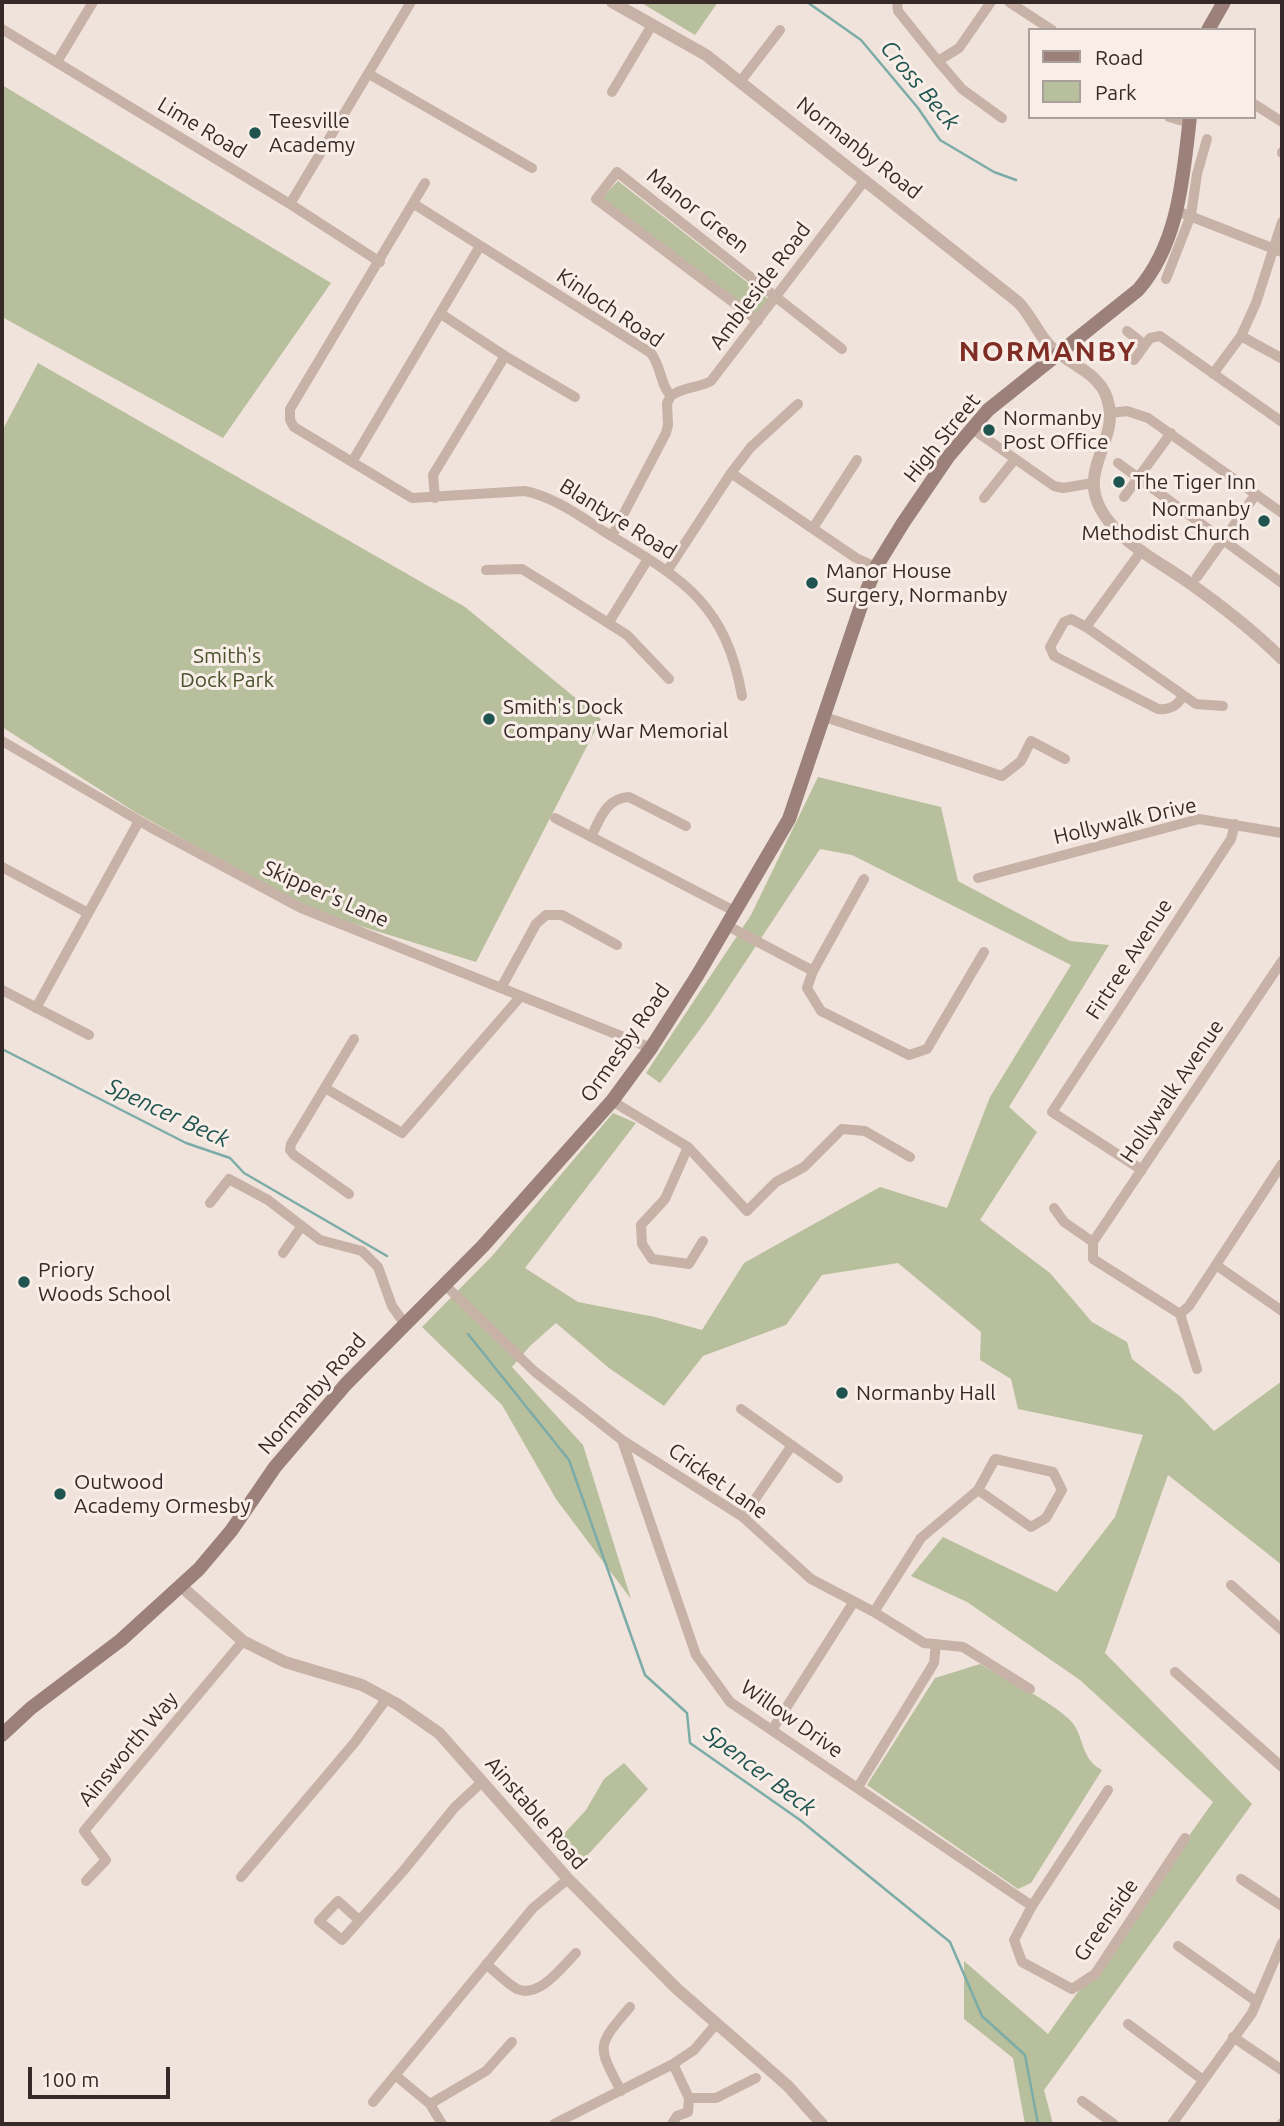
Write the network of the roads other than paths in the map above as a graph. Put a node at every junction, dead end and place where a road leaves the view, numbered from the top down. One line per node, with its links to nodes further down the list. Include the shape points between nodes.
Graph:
1 (93, 2): 14 (street)
2 (411, 2): 15 (street)
3 (612, 2): 8 (street, Normanby Road)
4 (897, 2): 13 (street, via 898,11)
5 (991, 2): 13 (street, via 959,48)
6 (1009, 2): 9 (street)
7 (1224, 2): 10 (main road)
8 (652, 25): 16 (street, Normanby Road, via 706,55); 17 (street)
9 (1049, 28)
10 (1209, 28)
11 (2, 29): 14 (street, Lime Road)
12 (780, 30): 16 (street)
13 (938, 61): 19 (street, via 962,89)
14 (57, 62): 26 (street, Lime Road)
15 (369, 74): 23 (street); 26 (street)
16 (740, 82): 24 (street, Normanby Road)
17 (612, 92)
18 (1256, 105): 21 (street)
19 (1002, 118)
20 (1190, 120): 28 (main road, High Street)
21 (1282, 122)
22 (1207, 139): 28 (street)
23 (532, 168)
24 (865, 180): 34 (street, Ambleside Road); 41 (street, Normanby Road, via 1001,286)
25 (425, 183): 27 (street)
26 (290, 204): 32 (street, Lime Road)
27 (414, 204): 30 (street, Kinloch Road); 32 (street)
28 (1184, 213): 31 (street); 33 (street); 41 (main road, High Street, via 1154,272 1138,290)
29 (1282, 222): 31 (street)
30 (480, 246): 35 (street); 46 (street, Kinloch Road, via 651,353)
31 (1279, 250): 38 (street)
32 (380, 262): 55 (street, Blantyre Road, via 290,409 294,427)
33 (1166, 279)
34 (776, 297): 36 (street, Ambleside Road); 36 (street, Manor Green, via 617,172 596,199); 40 (street)
35 (441, 314): 42 (street); 55 (street)
36 (758, 321): 46 (street, Ambleside Road, via 711,382)
37 (1127, 331): 39 (street)
38 (1241, 336): 43 (street); 45 (street)
39 (1148, 342): 44 (street); 45 (street, via 1160,336)
40 (842, 349)
41 (1059, 352): 49 (street, Normanby Road, via 1102,387); 51 (main road, High Street)
42 (505, 356): 47 (street); 62 (street, via 433,475)
43 (1282, 358)
44 (1134, 360)
45 (1213, 374): 50 (street)
46 (671, 396): 66 (street, Kinloch Road, via 666,433)
47 (575, 397)
48 (798, 404): 57 (street, via 751,447)
49 (1110, 413): 52 (street, via 1136,413); 59 (street)
50 (1282, 422)
51 (971, 428): 53 (street); 70 (main road, High Street)
52 (1171, 433): 58 (street); 60 (street)
53 (1015, 459): 59 (street, via 1054,486); 63 (street)
54 (857, 460): 65 (street)
55 (352, 462): 62 (street, Blantyre Road, via 412,498)
56 (1118, 463): 58 (street)
57 (731, 473): 65 (street); 72 (street)
58 (1137, 477): 61 (street); 67 (street)
59 (1093, 483): 68 (street, via 1111,525)
60 (1256, 494): 64 (street); 67 (street)
61 (1124, 497)
62 (435, 498): 66 (street, Blantyre Road, via 525,491 542,495)
63 (984, 498)
64 (1282, 513)
65 (813, 528): 70 (street)
66 (612, 536): 69 (street, Blantyre Road)
67 (1223, 541): 73 (street); 74 (street)
68 (1142, 550): 76 (street); 77 (street, via 1250,627)
69 (648, 559): 72 (street, Blantyre Road); 75 (street)
70 (876, 567): 82 (main road, High Street)
71 (486, 570): 75 (street, via 522,569)
72 (667, 571): 79 (street, Blantyre Road, via 699,597 713,616 736,664)
73 (1198, 577)
74 (1282, 583)
75 (609, 622): 78 (street)
76 (1086, 627): 80 (street); 80 (street, via 1071,619 1064,622 1050,648 1054,656 1158,709 1176,705)
77 (1282, 659)
78 (669, 679)
79 (742, 696)
80 (1183, 696): 81 (street, via 1196,704)
81 (1223, 706)
82 (822, 716): 84 (street, via 1002,776 1021,761 1031,741); 85 (main road, High Street)
83 (3, 744): 87 (street, Skipper's Lane)
84 (1065, 759)
85 (798, 796): 95 (main road, Ormesby Road)
86 (555, 818): 91 (street)
87 (139, 821): 96 (street); 102 (street, Skipper's Lane, via 301,908)
88 (1235, 824): 90 (street, Hollywalk Drive); 93 (street, Hollywalk Drive, via 1199,820); 114 (street, Firtree Avenue, via 1231,839 1052,1112)
89 (686, 826): 91 (street, via 621,797 608,804)
90 (1282, 833)
91 (591, 837): 95 (street)
92 (2, 867): 96 (street)
93 (978, 878)
94 (864, 879): 101 (street)
95 (736, 912): 97 (main road, Ormesby Road)
96 (88, 913): 105 (street)
97 (728, 926): 101 (street); 108 (main road, Ormesby Road)
98 (617, 946): 102 (street, via 562,915 547,915 536,924)
99 (984, 952): 101 (street, via 927,1048 909,1055 821,1011 807,988)
100 (1282, 961): 114 (street, Hollywalk Avenue)
101 (813, 971)
102 (501, 988): 104 (street, Skipper's Lane)
103 (2, 990): 105 (street)
104 (521, 996): 108 (street, Skipper's Lane); 109 (street, via 402,1133)
105 (36, 1008): 106 (street)
106 (89, 1035)
107 (354, 1039): 109 (street)
108 (651, 1048): 110 (main road, Ormesby Road)
109 (325, 1088): 116 (street, via 290,1150)
110 (612, 1101): 111 (street); 124 (main road, Ormesby Road)
111 (688, 1147): 112 (street, via 747,1211 776,1182 804,1167 842,1129 865,1130); 120 (street, via 665,1199 641,1225 642,1244 652,1259 689,1264)
112 (910, 1157)
113 (1282, 1164): 115 (street)
114 (1142, 1170): 121 (street, Hollywalk Avenue)
115 (1278, 1182): 123 (street)
116 (349, 1194)
117 (210, 1203): 119 (street, via 229,1179 268,1200)
118 (1054, 1208): 121 (street, via 1064,1222)
119 (301, 1227): 122 (street); 127 (street, via 320,1240 362,1251 378,1267 392,1307)
120 (703, 1241)
121 (1093, 1242): 126 (street, via 1093,1259)
122 (283, 1253)
123 (1216, 1265): 125 (street); 126 (street)
124 (445, 1285): 127 (main road, Normanby Road); 130 (street, Cricket Lane, via 534,1371)
125 (1282, 1311)
126 (1180, 1314): 128 (street)
127 (404, 1323): 136 (main road, Normanby Road, via 275,1467 216,1550)
128 (1197, 1369)
129 (741, 1409): 131 (street)
130 (622, 1440): 134 (street, Cricket Lane); 145 (street, Willow Drive, via 696,1656 730,1702)
131 (792, 1446): 132 (street); 134 (street)
132 (838, 1478)
133 (978, 1490): 133 (street, via 995,1459 1053,1472 1062,1490 1046,1518 1031,1527); 138 (street, via 921,1538)
134 (743, 1517): 137 (street, Cricket Lane, via 811,1579)
135 (1231, 1585): 139 (street)
136 (181, 1587): 140 (street, Ainstable Road); 146 (main road, Normanby Road)
137 (853, 1603): 138 (street, Cricket Lane); 145 (street)
138 (874, 1612): 141 (street, Cricket Lane, via 924,1643)
139 (1282, 1629)
140 (243, 1641): 144 (street, Ainstable Road, via 285,1662 362,1685); 155 (street, Ainsworth Way, via 84,1831 106,1860)
141 (936, 1644): 143 (street, Cricket Lane, via 963,1647); 149 (street, via 934,1662)
142 (1175, 1672): 147 (street)
143 (1030, 1689)
144 (387, 1698): 148 (street, Ainstable Road, via 439,1733); 152 (street)
145 (772, 1730): 149 (street, Willow Drive)
146 (2, 1735)
147 (1282, 1767)
148 (482, 1782): 154 (street, Ainstable Road); 158 (street, via 455,1807)
149 (858, 1787): 156 (street, Willow Drive)
150 (1108, 1790): 156 (street)
151 (1185, 1838): 156 (street, Greenside, via 1095,1974 1072,1989 1022,1962 1014,1940)
152 (242, 1877)
153 (1241, 1879): 157 (street)
154 (568, 1880): 162 (street, via 533,1908); 165 (street, Ainstable Road)
155 (86, 1881)
156 (1032, 1906)
157 (1282, 1906)
158 (359, 1920)
159 (1282, 1943): 163 (street)
160 (1178, 1946): 163 (street)
161 (576, 1953): 162 (street, via 540,1988 525,1991)
162 (486, 1964): 171 (street)
163 (1257, 2002): 167 (street)
164 (629, 2007): 174 (street, via 602,2045)
165 (717, 2023): 169 (street, via 694,2050); 182 (street, Ainstable Road)
166 (1128, 2024): 173 (street)
167 (1233, 2037): 170 (street); 173 (street)
168 (512, 2042): 178 (street, via 486,2071)
169 (673, 2064): 174 (street); 175 (street)
170 (1282, 2070)
171 (395, 2075): 177 (street); 178 (street)
172 (756, 2078): 175 (street, via 716,2098)
173 (1203, 2080): 184 (street)
174 (621, 2091): 180 (street)
175 (690, 2098): 181 (street, via 688,2112)
176 (1082, 2101): 183 (street)
177 (373, 2102)
178 (429, 2104): 179 (street)
179 (442, 2124)
180 (556, 2124)
181 (672, 2124)
182 (822, 2124)
183 (1114, 2124)
184 (1172, 2124)

